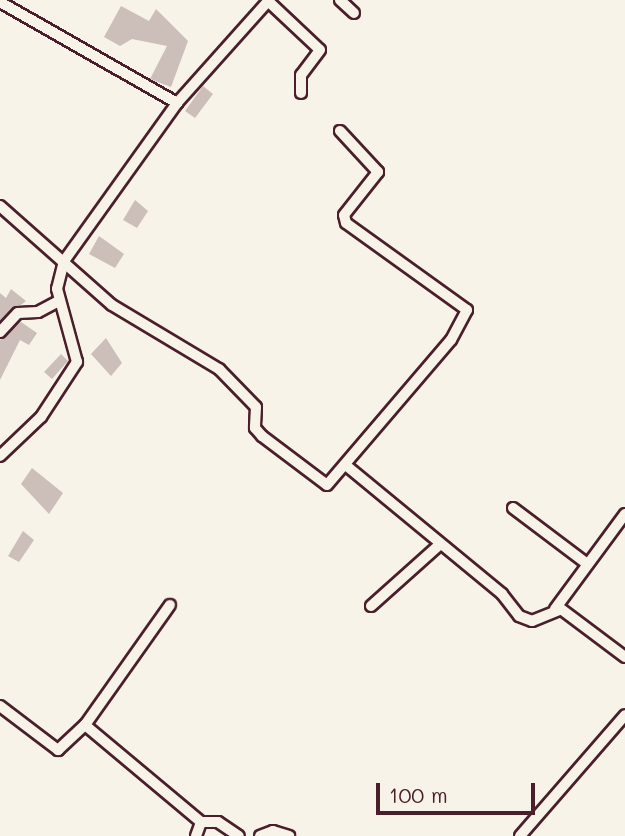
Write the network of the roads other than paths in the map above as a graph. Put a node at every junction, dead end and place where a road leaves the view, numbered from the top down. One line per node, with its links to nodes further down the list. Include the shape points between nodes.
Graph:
1 (268, 0): 5 (street, via 320,50 301,75); 6 (street)
2 (340, 0): 4 (street)
3 (0, 2): 6 (street)
4 (354, 13)
5 (301, 93)
6 (177, 103): 9 (street)
7 (340, 131): 13 (street, via 378,173 346,211 346,223 467,310 451,340)
8 (0, 206): 9 (street)
9 (64, 261): 10 (street, via 56,282); 13 (street, via 112,305 219,369 256,407 255,428 314,480 332,483)
10 (58, 302): 11 (street, via 18,313); 12 (street, via 77,362 41,417)
11 (0, 332)
12 (0, 456)
13 (348, 467): 16 (street)
14 (513, 508): 17 (street)
15 (625, 514): 17 (street)
16 (438, 547): 19 (street); 20 (street, via 525,620)
17 (586, 563): 20 (street)
18 (170, 605): 24 (street)
19 (371, 606)
20 (555, 609): 21 (street)
21 (625, 656)
22 (0, 706): 24 (street, via 58,750)
23 (625, 715): 30 (street)
24 (85, 725): 25 (street)
25 (201, 822): 26 (street); 27 (street, via 218,822)
26 (195, 836)
27 (239, 836)
28 (260, 836): 29 (street, via 272,831)
29 (289, 836)
30 (520, 836)

